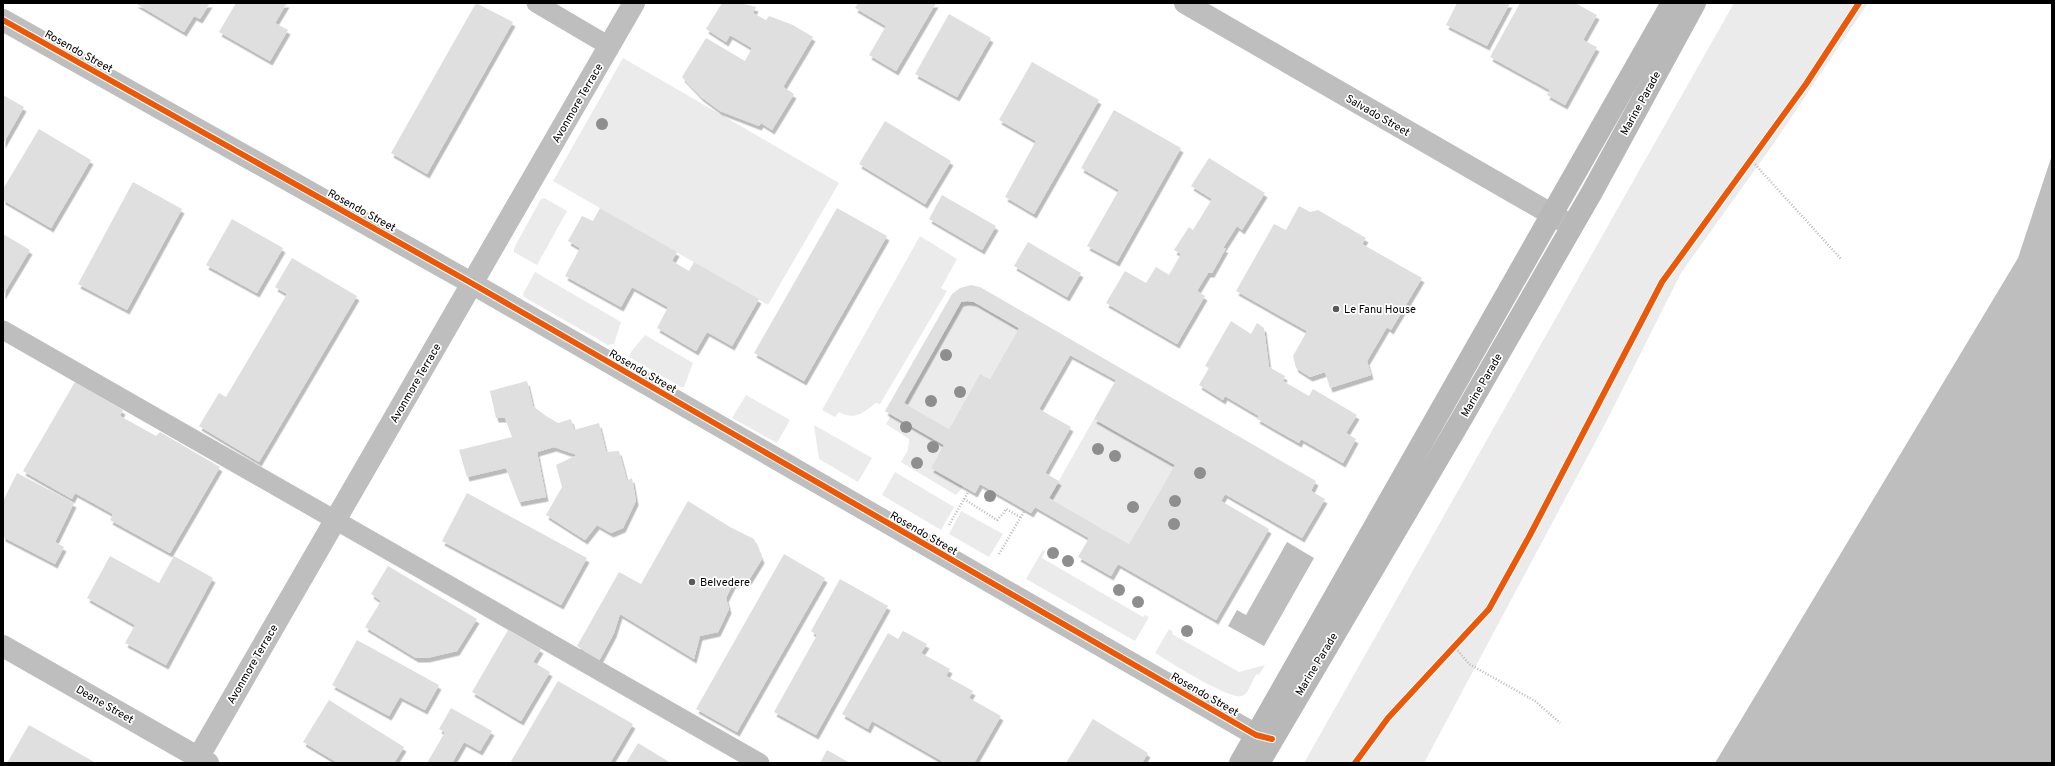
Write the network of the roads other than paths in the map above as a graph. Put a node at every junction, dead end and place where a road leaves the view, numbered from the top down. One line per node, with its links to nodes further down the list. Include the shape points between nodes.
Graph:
1 (536, 3): 7 (lane)
2 (634, 3): 7 (street, Avonmore Terrace)
3 (1186, 3): 8 (street, Salvado Street)
4 (1672, 3): 8 (main road, Marine Parade)
5 (1695, 3): 9 (main road, Marine Parade)
6 (3, 20): 10 (street, Rosendo Street)
7 (610, 46): 10 (street, Avonmore Terrace)
8 (1552, 216): 9 (street, Salvado Street); 14 (main road, Marine Parade)
9 (1572, 226): 14 (main road, Marine Parade, via 1462,418)
10 (473, 284): 12 (street, Avonmore Terrace); 14 (street, Rosendo Street)
11 (3, 330): 12 (lane)
12 (336, 520): 15 (street, Avonmore Terrace); 16 (lane)
13 (3, 646): 15 (street, Deane Street)
14 (1264, 737): 17 (main road, Marine Parade); 18 (main road, Marine Parade)
15 (200, 761)
16 (760, 763)
17 (1240, 763)
18 (1259, 763)

